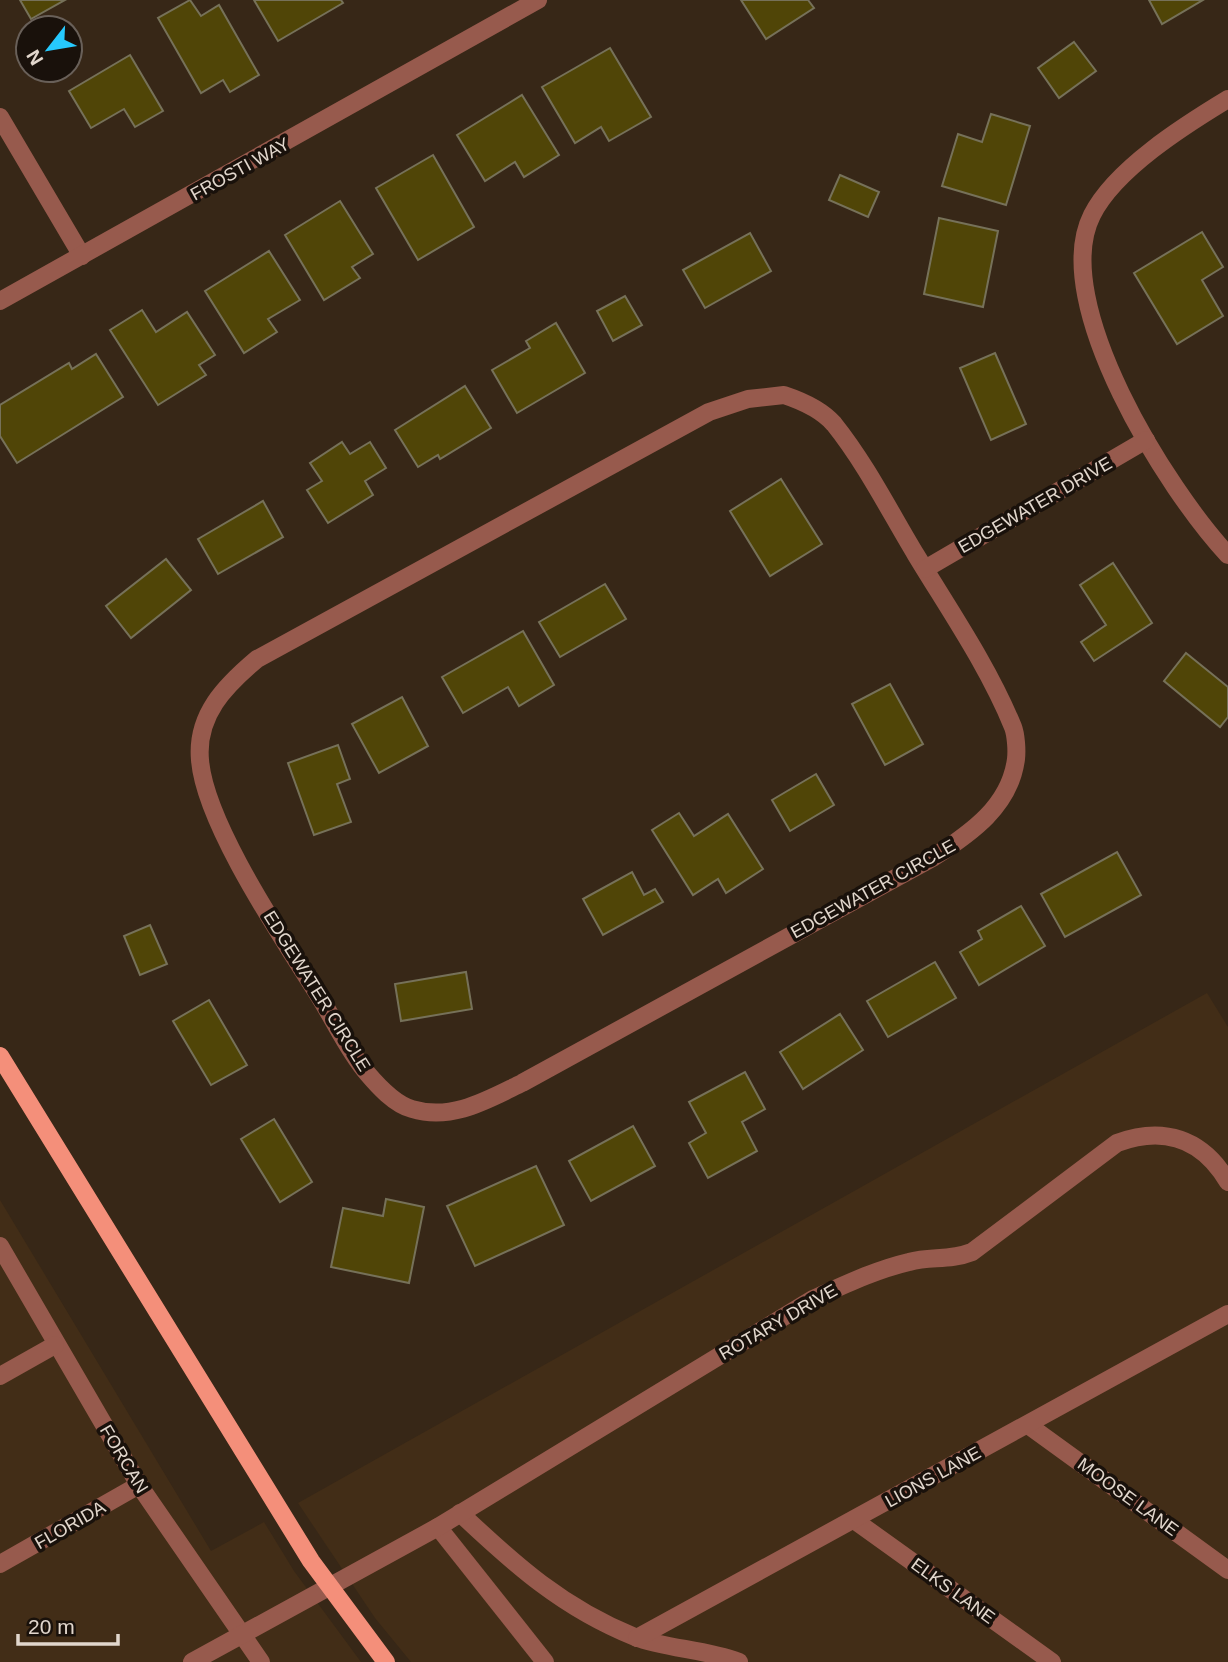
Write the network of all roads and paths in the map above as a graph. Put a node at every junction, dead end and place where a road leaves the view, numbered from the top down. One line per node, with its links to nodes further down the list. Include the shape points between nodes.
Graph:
1 (538, 0): 4 (street, FROSTI WAY)
2 (1228, 99): 6 (street, via 1151,151 1107,194 1084,233 1082,271 1088,316)
3 (0, 117): 4 (street)
4 (82, 256): 5 (street, FROSTI WAY)
5 (0, 301)
6 (1146, 440): 7 (street, via 1203,526); 8 (street, EDGEWATER DRIVE)
7 (1228, 555)
8 (925, 569): 8 (street, EDGEWATER CIRCLE, via 990,678 1014,730 1016,757 1009,786 996,806 969,834 934,858 466,1110 410,1109 366,1071 282,938 206,793 200,760 212,705 257,659 709,412 748,399 784,395 806,403 832,422)
9 (0, 1056): 22 (main road)
10 (1228, 1182): 17 (street, ROTARY DRIVE, via 1209,1157 1167,1135 1141,1134 1117,1143 972,1252 878,1270 813,1299)
11 (0, 1246): 13 (street, FORCAN)
12 (1228, 1314): 15 (street, LIONS LANE)
13 (55, 1345): 14 (street); 16 (street, FORCAN)
14 (0, 1376)
15 (1028, 1425): 18 (street, LIONS LANE); 21 (street, MOOSE LANE)
16 (139, 1485): 20 (street, FLORIDA); 23 (street, FORCAN)
17 (460, 1513): 19 (street, ROTARY DRIVE); 24 (street, via 564,1603)
18 (853, 1520): 24 (street, LIONS LANE); 30 (street, ELKS LANE)
19 (438, 1527): 22 (street, ROTARY DRIVE); 28 (street)
20 (0, 1564)
21 (1228, 1570)
22 (329, 1587): 23 (street, ROTARY DRIVE); 27 (main road)
23 (241, 1636): 25 (street, ROTARY DRIVE); 26 (street, FORCAN)
24 (637, 1638): 29 (street, via 712,1652)
25 (192, 1662)
26 (261, 1662)
27 (386, 1662)
28 (545, 1662)
29 (739, 1662)
30 (1052, 1662)

